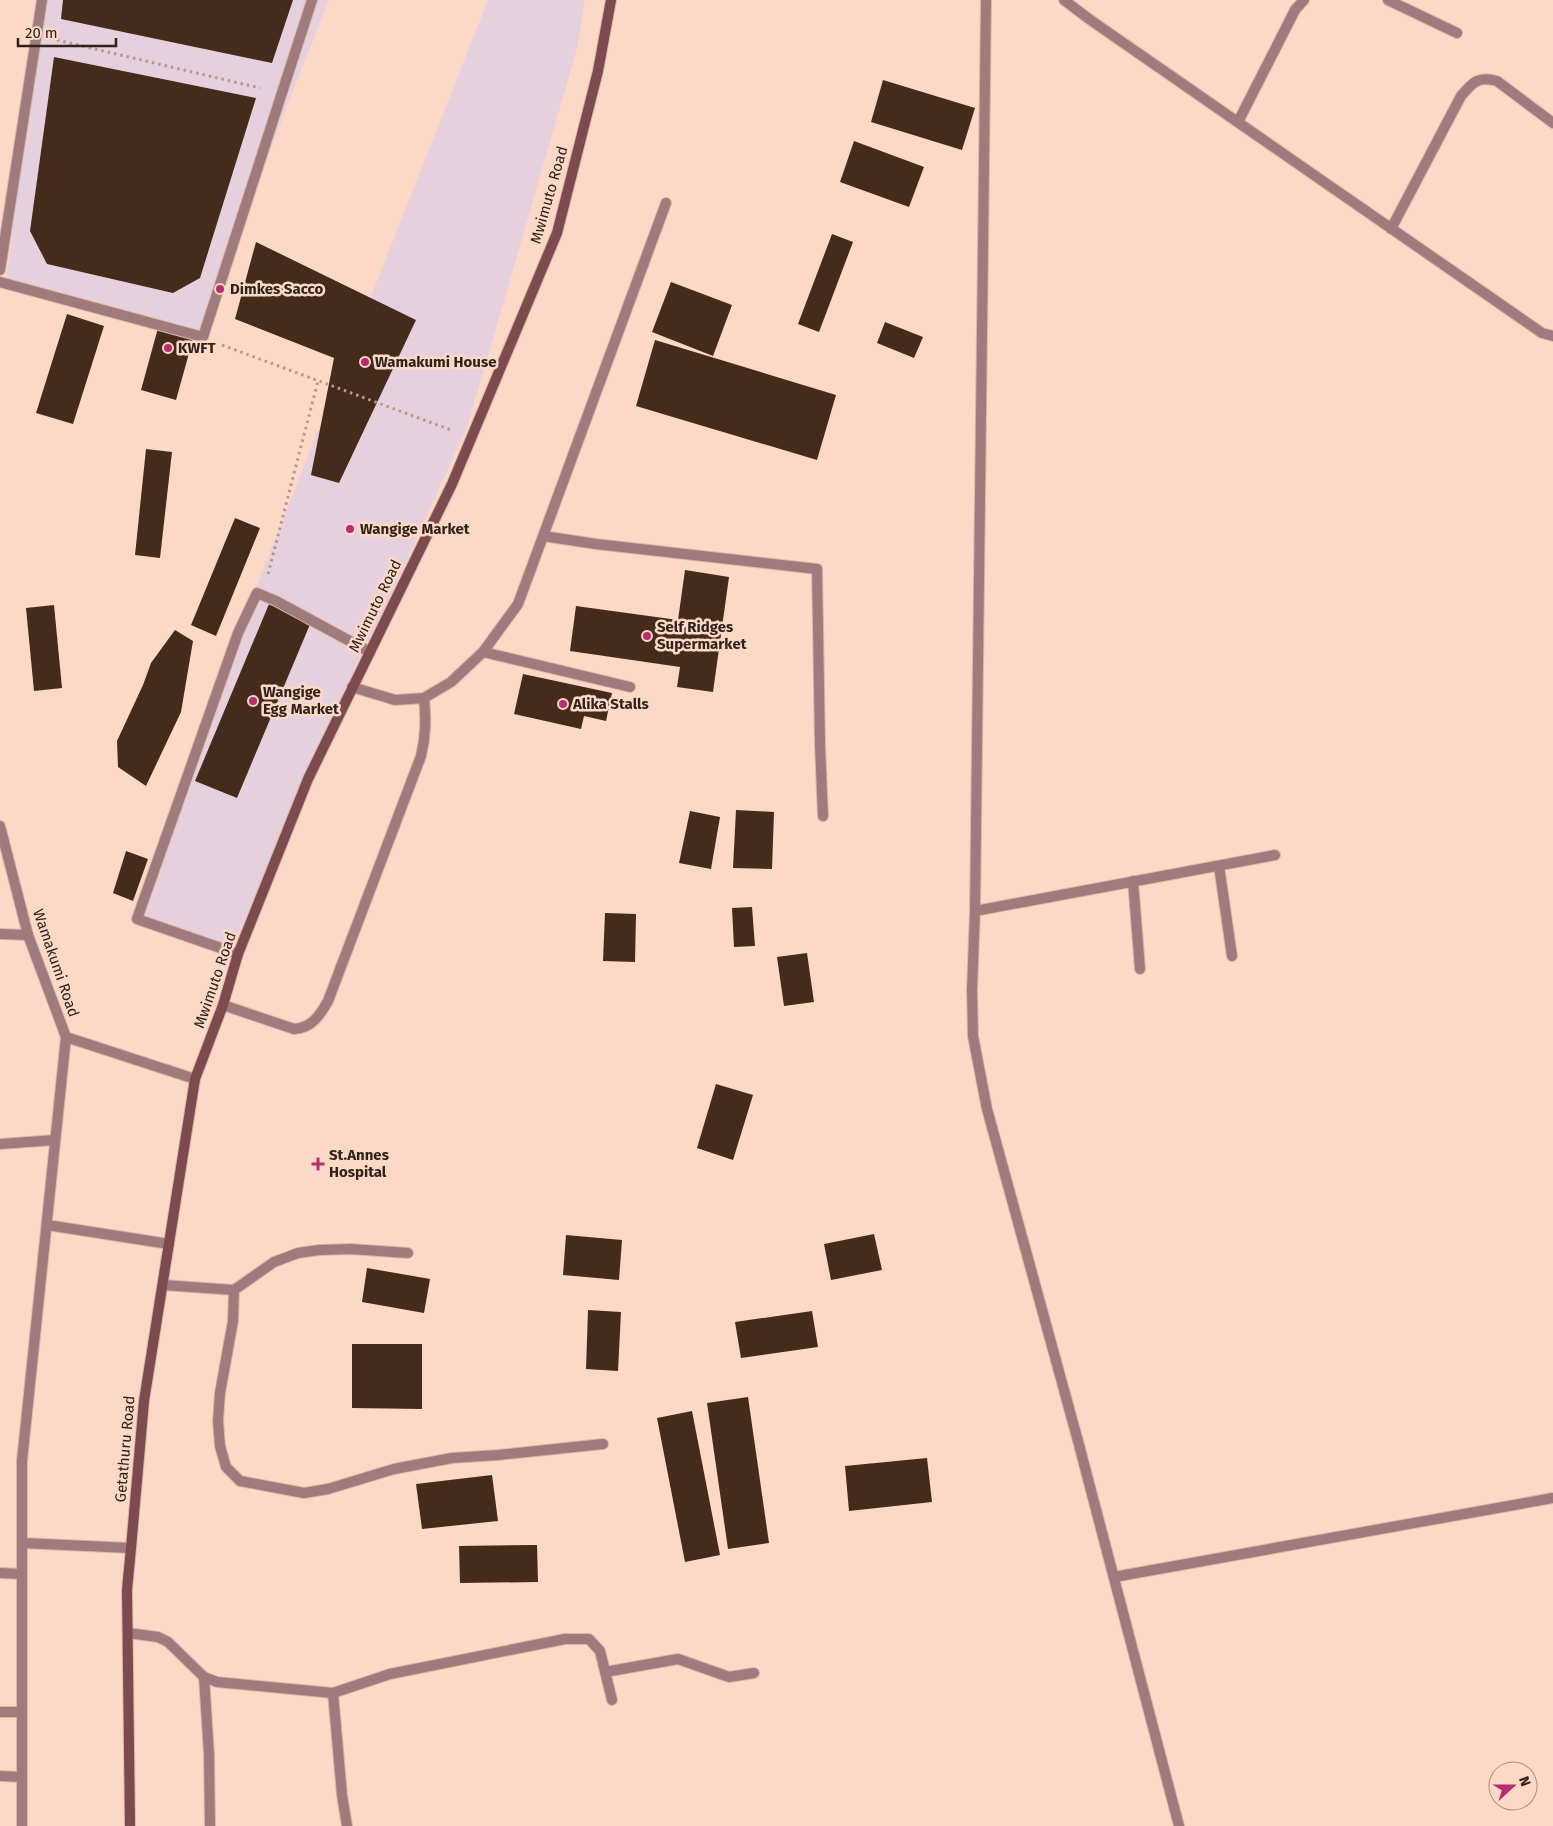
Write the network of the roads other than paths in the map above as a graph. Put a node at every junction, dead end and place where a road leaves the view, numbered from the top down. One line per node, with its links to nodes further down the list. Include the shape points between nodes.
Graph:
1 (42, 0): 13 (street)
2 (312, 0): 14 (street, via 203,337)
3 (611, 0): 17 (main road, Mwimuto Road, via 598,71 557,233 452,484)
4 (986, 0): 27 (street)
5 (1064, 0): 9 (street)
6 (1304, 0): 9 (street, via 1294,10)
7 (1388, 0): 8 (street)
8 (1457, 33)
9 (1238, 122): 12 (street)
10 (1553, 122): 12 (street, via 1497,81 1478,80 1461,96)
11 (666, 203): 16 (street)
12 (1391, 229): 15 (street, via 1542,334)
13 (0, 270)
14 (0, 282)
15 (1553, 336)
16 (543, 536): 18 (street, via 518,604); 22 (street, via 817,569)
17 (370, 652): 19 (main road, Mwimuto Road); 30 (street, via 257,593 238,633 137,919)
18 (483, 652): 20 (street); 21 (street, via 451,682)
19 (352, 687): 21 (street, via 395,700); 30 (main road, Mwimuto Road, via 308,779)
20 (630, 687)
21 (424, 698): 33 (street, via 426,725 421,756 322,1012 309,1026 294,1029)
22 (823, 816)
23 (0, 826): 29 (street, Wamakumi Road)
24 (1275, 855): 25 (street)
25 (1219, 866): 26 (street); 31 (street)
26 (1132, 881): 27 (street); 32 (street)
27 (975, 911): 49 (street, via 973,1036 987,1110)
28 (0, 934): 29 (street)
29 (28, 935): 34 (street, Wamakumi Road)
30 (238, 954): 33 (main road, Mwimuto Road)
31 (1232, 956)
32 (1140, 969)
33 (224, 1005): 35 (main road, Mwimuto Road)
34 (66, 1037): 35 (street, Wamakumi Road); 36 (street)
35 (195, 1079): 39 (main road, Getathuru Road)
36 (55, 1140): 37 (street); 38 (street)
37 (0, 1144)
38 (47, 1225): 39 (street); 45 (street, via 22,1461)
39 (169, 1244): 41 (main road, Getathuru Road)
40 (408, 1253): 42 (street, via 351,1249 298,1253 274,1262)
41 (163, 1285): 42 (street); 46 (main road, Getathuru Road, via 144,1401)
42 (234, 1290): 43 (street, via 233,1321 218,1421 226,1467 240,1481 304,1493 394,1469 452,1458)
43 (603, 1444)
44 (1553, 1498): 49 (street)
45 (22, 1544): 46 (street); 48 (street)
46 (131, 1548): 50 (main road, Getathuru Road, via 127,1590)
47 (0, 1573): 48 (street)
48 (22, 1574): 57 (street)
49 (1114, 1577): 64 (street)
50 (128, 1633): 53 (street, via 158,1636); 61 (main road, Getathuru Road)
51 (605, 1672): 52 (street, via 678,1659 729,1677); 54 (street, via 600,1651 589,1639 565,1639 390,1674); 55 (street)
52 (754, 1674)
53 (204, 1677): 54 (street, via 228,1684); 62 (street)
54 (333, 1693): 63 (street)
55 (612, 1700)
56 (0, 1712): 57 (street)
57 (21, 1712): 59 (street)
58 (0, 1776): 59 (street)
59 (22, 1777): 60 (street)
60 (22, 1826)
61 (130, 1826)
62 (210, 1826)
63 (347, 1826)
64 (1179, 1826)

